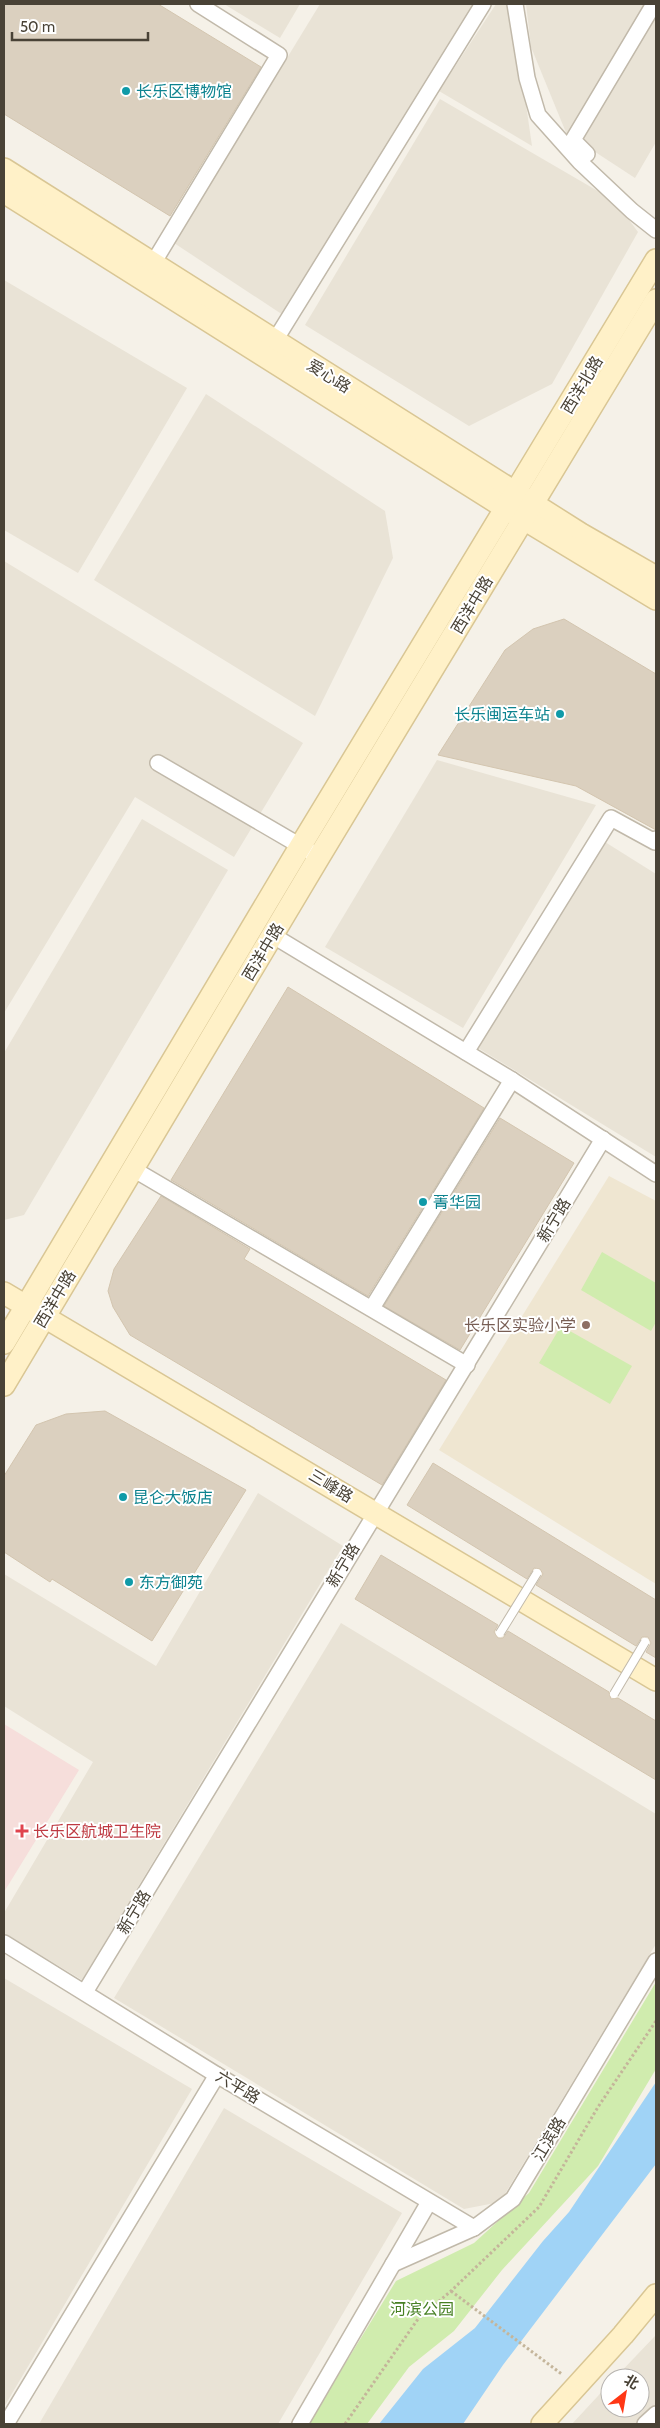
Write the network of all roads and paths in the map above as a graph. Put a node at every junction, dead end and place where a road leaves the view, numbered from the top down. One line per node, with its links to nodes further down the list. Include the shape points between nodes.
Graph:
1 (198, 4): 10 (street, via 279,55)
2 (483, 4): 12 (street)
3 (515, 4): 7 (street, via 527,78 538,115 580,162)
4 (654, 4): 7 (street, via 573,140 635,201)
5 (4, 169): 10 (main road, 爱心路)
6 (4, 192): 13 (main road, 爱心路)
7 (632, 211): 8 (street)
8 (656, 230)
9 (656, 260): 13 (main road, 西洋北路)
10 (152, 265): 12 (main road, 爱心路)
11 (656, 300): 13 (main road, 西洋北路)
12 (274, 342): 13 (main road, 爱心路)
13 (520, 507): 14 (main road, 爱心路); 15 (main road, 爱心路); 18 (main road, 西洋中路); 19 (main road, 西洋中路)
14 (656, 577)
15 (656, 599)
16 (158, 763): 18 (street)
17 (656, 839): 21 (street, via 655,842 612,818)
18 (300, 846): 19 (street); 27 (main road, 西洋中路)
19 (319, 857): 20 (main road, 西洋中路)
20 (272, 935): 21 (street); 24 (main road, 西洋中路)
21 (466, 1052): 22 (street)
22 (512, 1080): 23 (street); 28 (street)
23 (603, 1139): 25 (street); 31 (street, 新宁路)
24 (133, 1169): 28 (street); 29 (main road, 西洋中路)
25 (656, 1174)
26 (4, 1293): 27 (main road, 三峰路)
27 (26, 1306): 29 (main road, 三峰路); 30 (main road, 西洋中路)
28 (372, 1308): 31 (street)
29 (44, 1317): 32 (main road, 西洋中路); 33 (main road, 三峰路)
30 (4, 1343)
31 (467, 1365): 33 (street, 新宁路)
32 (4, 1385)
33 (376, 1512): 37 (main road, 三峰路); 41 (street, 新宁路)
34 (536, 1573): 35 (lane, bridge)
35 (500, 1633)
36 (645, 1642): 38 (lane, bridge)
37 (656, 1680)
38 (614, 1694)
39 (4, 1943): 41 (street, 六平路)
40 (656, 1961): 44 (street, 江滨路, via 513,2199)
41 (85, 1992): 42 (street, 六平路)
42 (217, 2075): 43 (street, 六平路); 50 (street)
43 (429, 2202): 44 (street, 六平路); 45 (street)
44 (474, 2228): 45 (street, 江滨路)
45 (393, 2264): 51 (street)
46 (451, 2291): 48 (path)
47 (656, 2295): 48 (main road)
48 (577, 2386): 52 (main road)
49 (656, 2414): 53 (street)
50 (6, 2424)
51 (300, 2424)
52 (542, 2424)
53 (645, 2424)

